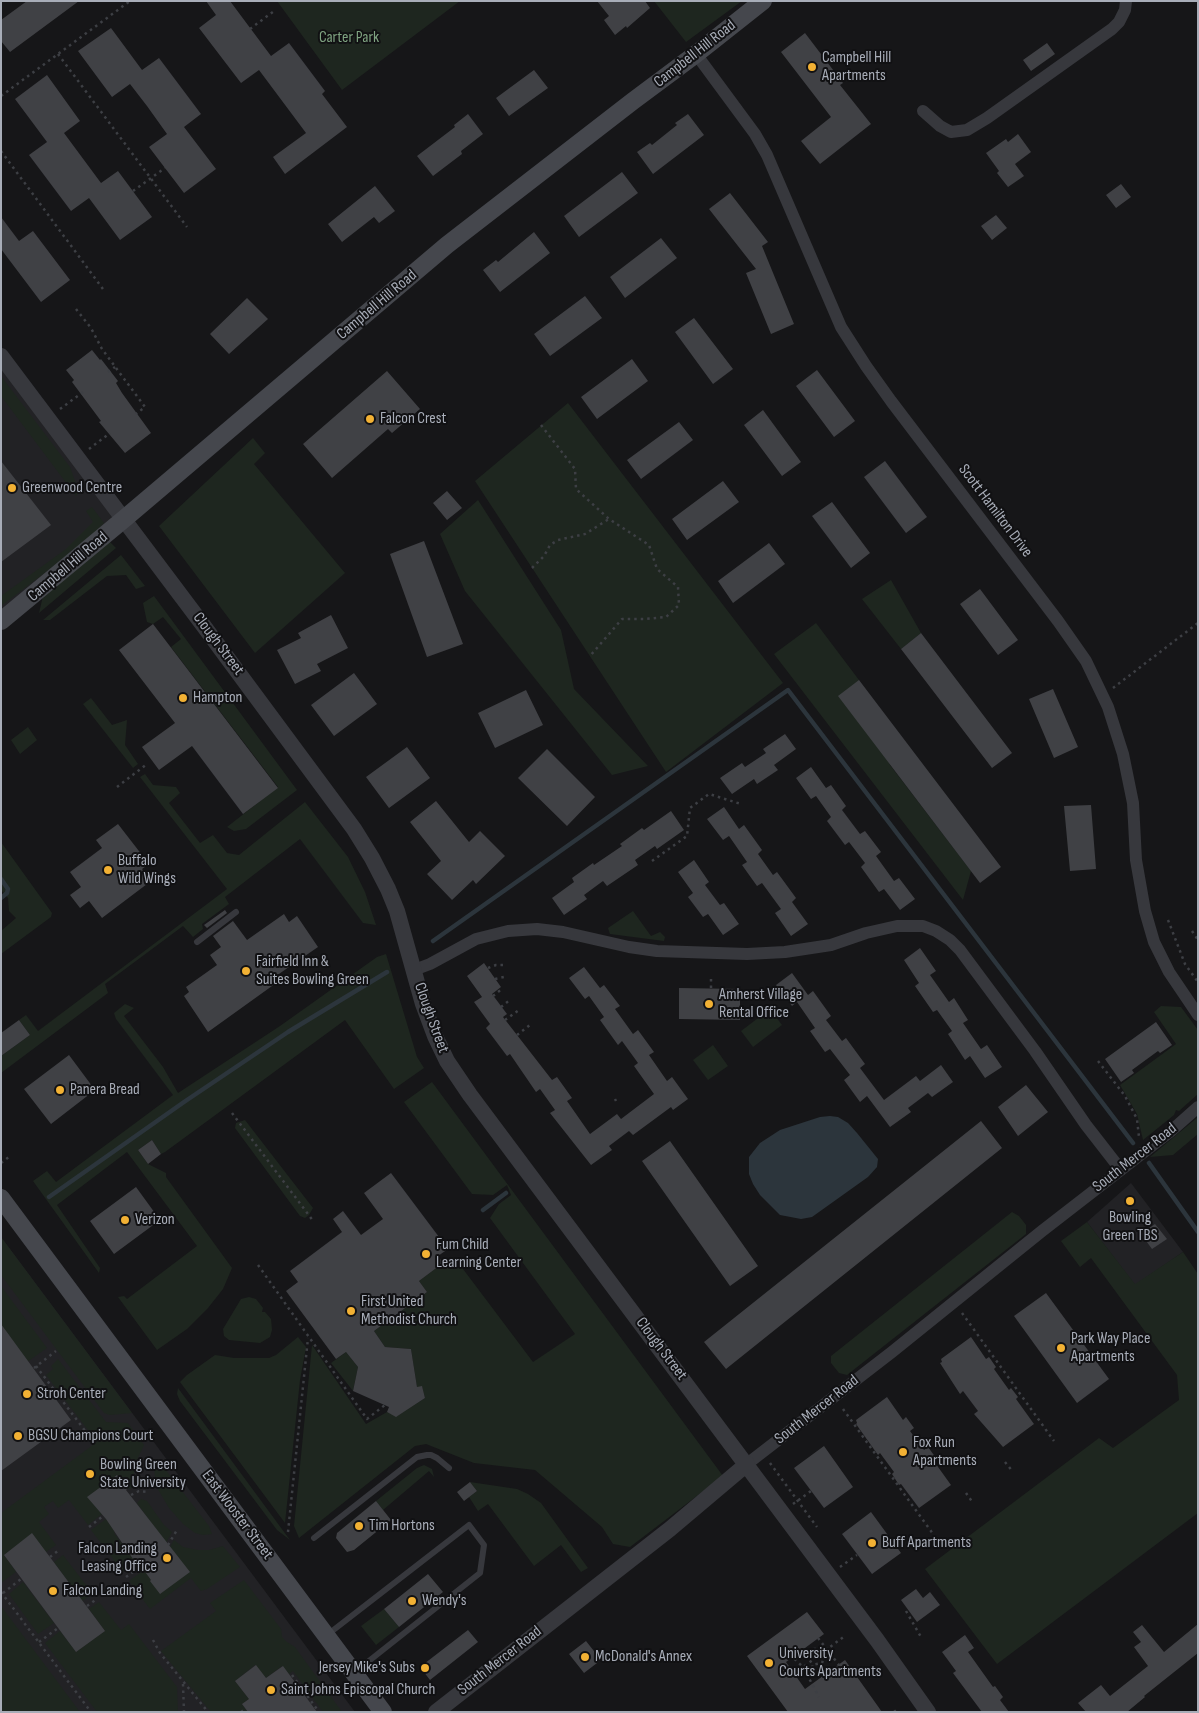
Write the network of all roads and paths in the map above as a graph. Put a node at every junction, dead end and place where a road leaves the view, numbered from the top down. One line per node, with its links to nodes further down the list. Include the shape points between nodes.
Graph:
1 (130, 1): 6 (path)
2 (762, 1): 7 (main road, Campbell Hill Road)
3 (1126, 1): 9 (street, via 1125,10 1112,29 967,130 951,132)
4 (274, 11): 5 (path)
5 (250, 29)
6 (58, 54): 8 (path); 12 (path)
7 (696, 54): 27 (main road, Campbell Hill Road, via 447,245); 32 (street, Scott Hamilton Drive, via 767,155 841,327 891,402 1058,621 1086,661)
8 (1, 96)
9 (923, 111)
10 (2, 153): 15 (path)
11 (166, 168): 12 (path)
12 (151, 179): 13 (path); 14 (path)
13 (133, 192)
14 (187, 227)
15 (103, 289)
16 (76, 308): 18 (path)
17 (1, 356): 27 (street, Clough Street)
18 (115, 367): 19 (path); 22 (path, via 145,407)
19 (108, 372)
20 (83, 392): 21 (path)
21 (57, 411)
22 (136, 414)
23 (541, 425): 26 (path, via 575,468 576,488)
24 (110, 433): 25 (path)
25 (86, 451)
26 (609, 519): 28 (path, via 585,534 550,545); 31 (path, via 649,545 657,569 678,587 679,605 666,617 622,619)
27 (124, 520): 29 (main road, Campbell Hill Road); 44 (street, Clough Street, via 354,829 388,889)
28 (532, 568)
29 (1, 621)
30 (1198, 623): 32 (path, via 1116,685)
31 (590, 656)
32 (1104, 698): 55 (street, Scott Hamilton Drive, via 1123,754 1133,803 1136,860 1154,942 1169,972)
33 (147, 764): 34 (path)
34 (117, 787)
35 (741, 804): 36 (path, via 708,794 690,808 688,836)
36 (652, 861)
37 (236, 912): 41 (lane)
38 (1168, 920): 48 (path, via 1185,964)
39 (1192, 930): 40 (path)
40 (1198, 940)
41 (197, 942)
42 (506, 965): 43 (path)
43 (488, 968)
44 (414, 970): 65 (street, via 476,939 508,931 537,929 563,932 657,951 747,954 831,945 897,926 923,926 950,940 960,950); 78 (street, Clough Street, via 423,1004 447,1061)
45 (504, 977): 46 (path)
46 (495, 979)
47 (711, 979): 50 (path)
48 (1198, 982)
49 (503, 988): 51 (path)
50 (710, 988)
51 (493, 996)
52 (511, 1000): 53 (path)
53 (501, 1007)
54 (519, 1010): 56 (path)
55 (1198, 1015)
56 (505, 1020)
57 (530, 1025): 58 (path)
58 (517, 1035)
59 (1098, 1061): 62 (path, via 1124,1096 1137,1119 1139,1138)
60 (1198, 1107): 62 (street, South Mercer Road)
61 (232, 1113): 67 (path)
62 (1148, 1148): 65 (street, South Mercer Road)
63 (10, 1157): 64 (path)
64 (1, 1163)
65 (1121, 1170): 78 (street, South Mercer Road)
66 (1, 1198): 108 (main road, East Wooster Street)
67 (314, 1222)
68 (258, 1265): 70 (path)
69 (962, 1313): 75 (path)
70 (308, 1337): 72 (path, via 368,1419); 92 (path)
71 (56, 1351): 74 (path, via 35,1367)
72 (385, 1405)
73 (843, 1408): 93 (path)
74 (86, 1432)
75 (1054, 1441)
76 (769, 1462): 85 (path)
77 (1005, 1462): 80 (path)
78 (747, 1464): 133 (street, South Mercer Road, via 670,1529); 135 (street, Clough Street)
79 (449, 1468): 94 (lane, via 432,1455 417,1457)
80 (1013, 1472)
81 (812, 1491): 85 (path)
82 (148, 1492): 84 (path, via 139,1491)
83 (966, 1493): 86 (path)
84 (131, 1496)
85 (798, 1501): 87 (path); 90 (path)
86 (973, 1503)
87 (790, 1506)
88 (103, 1516): 89 (path)
89 (89, 1527)
90 (817, 1527)
91 (177, 1530): 95 (path)
92 (288, 1532)
93 (933, 1534)
94 (314, 1538)
95 (168, 1545)
96 (59, 1550): 98 (path)
97 (858, 1555): 100 (path)
98 (50, 1557)
99 (141, 1566): 101 (path)
100 (837, 1569)
101 (126, 1577)
102 (22, 1579): 103 (path)
103 (2, 1592): 113 (path)
104 (96, 1599): 105 (path)
105 (86, 1606)
106 (906, 1611): 110 (path)
107 (58, 1628): 113 (path)
108 (326, 1635): 119 (main road, East Wooster Street); 119 (lane, via 469,1525 484,1545 480,1574)
109 (846, 1635): 114 (path)
110 (921, 1636)
111 (818, 1638): 114 (path)
112 (153, 1640): 123 (path)
113 (39, 1642): 127 (path)
114 (827, 1649): 116 (path, via 810,1648 805,1656 797,1654); 117 (path); 118 (path); 122 (path, via 822,1663 812,1665 813,1673)
115 (785, 1650): 116 (path)
116 (793, 1657): 118 (path)
117 (839, 1665)
118 (803, 1667): 120 (path); 122 (path)
119 (354, 1673): 132 (main road, East Wooster Street)
120 (794, 1674)
121 (292, 1675): 131 (path)
122 (808, 1677): 124 (path)
123 (183, 1682): 128 (path); 129 (path)
124 (819, 1697)
125 (245, 1708): 130 (path)
126 (899, 1708): 134 (path)
127 (91, 1712)
128 (184, 1712)
129 (208, 1712)
130 (241, 1712)
131 (319, 1712)
132 (383, 1712)
133 (436, 1712)
134 (894, 1712)
135 (928, 1712)

